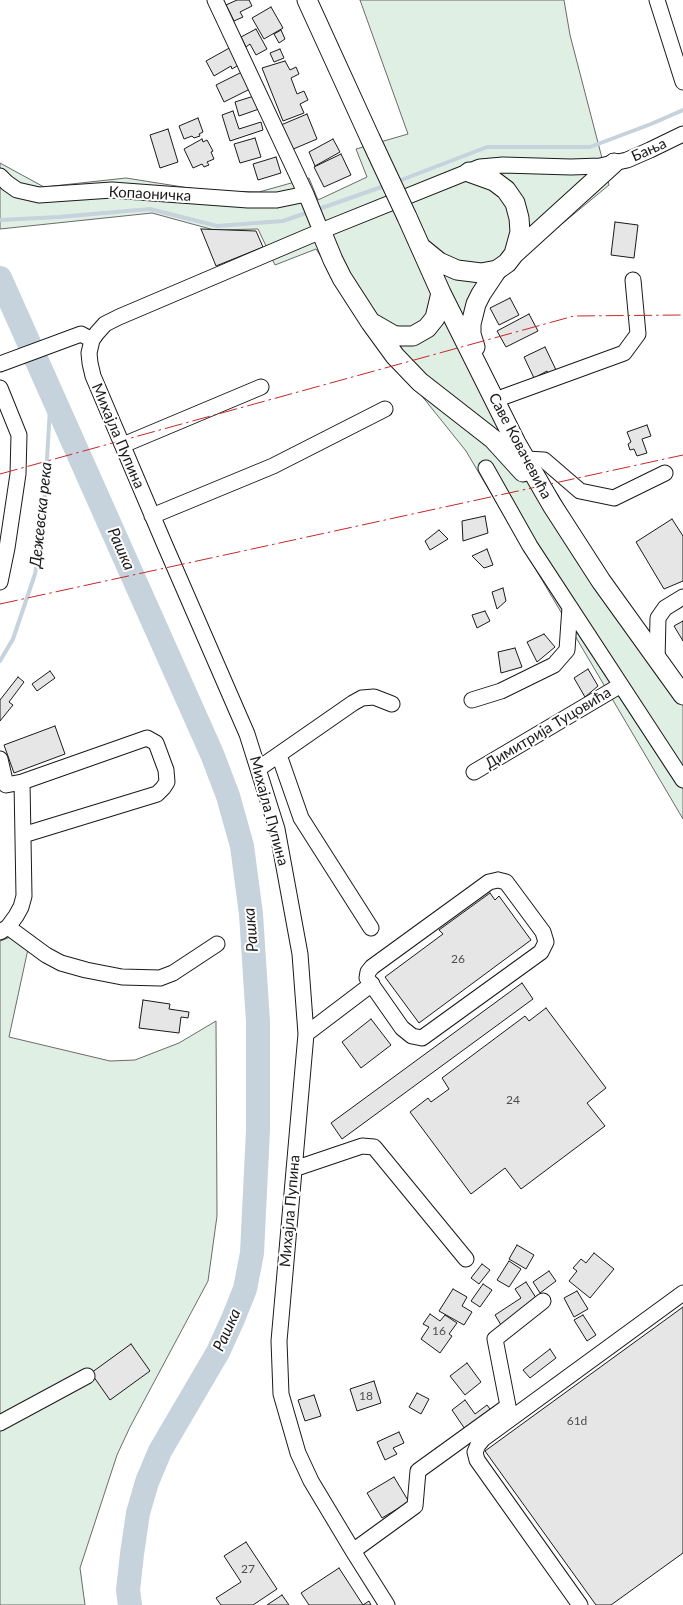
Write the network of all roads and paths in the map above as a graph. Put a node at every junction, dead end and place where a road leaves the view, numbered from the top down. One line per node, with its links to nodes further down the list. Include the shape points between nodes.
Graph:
1 (215, 0): 9 (street)
2 (306, 0): 10 (main road, Саве Ковачевића, bridge)
3 (657, 0): 4 (street)
4 (683, 82)
5 (683, 134): 6 (street, Бања)
6 (614, 163): 7 (street, Бања, via 591,167 503,165); 11 (main road)
7 (469, 172): 9 (street, Бања); 11 (main road, via 494,181 515,203 520,232)
8 (0, 176): 9 (street, Копаоничка, via 17,190 39,195 112,190 277,200)
9 (313, 212): 15 (main road, via 342,278); 16 (street, via 105,324)
10 (420, 246): 12 (main road, via 432,257 457,270 481,273); 14 (main road, Саве Ковачевића)
11 (514, 254): 12 (main road)
12 (497, 270): 18 (main road, via 478,299 471,324)
13 (633, 280): 21 (street, via 638,334 624,353)
14 (441, 293): 15 (main road, via 435,318 427,328 413,336 393,335); 18 (main road, Саве Ковачевића)
15 (371, 322): 27 (main road, via 410,373 493,439)
16 (92, 340): 17 (street, via 81,334); 23 (street, Михајла Пупина, via 89,352 93,376)
17 (2, 363)
18 (484, 377): 21 (main road, Саве Ковачевића)
19 (261, 387): 23 (street)
20 (0, 388): 29 (street, via 19,435 18,474)
21 (495, 400): 24 (main road, Саве Ковачевића)
22 (385, 409): 28 (street, via 272,466)
23 (122, 446): 28 (street, Михајла Пупина)
24 (526, 459): 26 (street, via 544,460 580,490 614,498); 27 (main road, Саве Ковачевића)
25 (486, 468): 31 (street, Димитрија Туцовића, via 530,546)
26 (666, 473)
27 (552, 505): 32 (main road, Саве Ковачевића)
28 (152, 516): 39 (street, Михајла Пупина, via 248,734)
29 (0, 582)
30 (683, 597): 32 (street, via 664,608 658,618)
31 (570, 607): 33 (street, Димитрија Туцовића); 35 (street, via 567,650 554,665 501,691)
32 (657, 661): 34 (main road, Саве Ковачевића)
33 (621, 684): 40 (street, Димитрија Туцовића); 41 (street, Димитрија Туцовића)
34 (683, 696)
35 (472, 700)
36 (392, 704): 37 (street, via 374,697 353,702)
37 (279, 755): 39 (street); 45 (street, via 301,818)
38 (0, 759): 42 (street, via 6,785)
39 (258, 769): 48 (street, Михајла Пупина, via 277,829 293,913 300,954)
40 (474, 772)
41 (683, 780)
42 (22, 782): 43 (street); 43 (street, via 147,738 156,744 166,770 164,788 157,794)
43 (23, 835): 44 (street, via 24,896)
44 (8, 925): 46 (street, via 61,963 122,977 160,978)
45 (371, 928)
46 (216, 944)
47 (372, 984): 47 (street, via 402,1028 412,1036 422,1038 541,952 546,942 543,932 506,882 489,882 372,966 367,978); 48 (street)
48 (306, 1034): 49 (street, Михајла Пупина)
49 (294, 1169): 50 (street, via 362,1146 374,1147); 55 (street, Михајла Пупина, via 279,1341 281,1394 298,1453)
50 (466, 1259)
51 (683, 1293): 57 (street, via 483,1439 475,1452 477,1460)
52 (543, 1301): 55 (street, via 495,1339 508,1406 418,1471 415,1506)
53 (87, 1376): 54 (street)
54 (0, 1423)
55 (352, 1552): 56 (street, Михајла Пупина)
56 (387, 1605)
57 (580, 1605)

